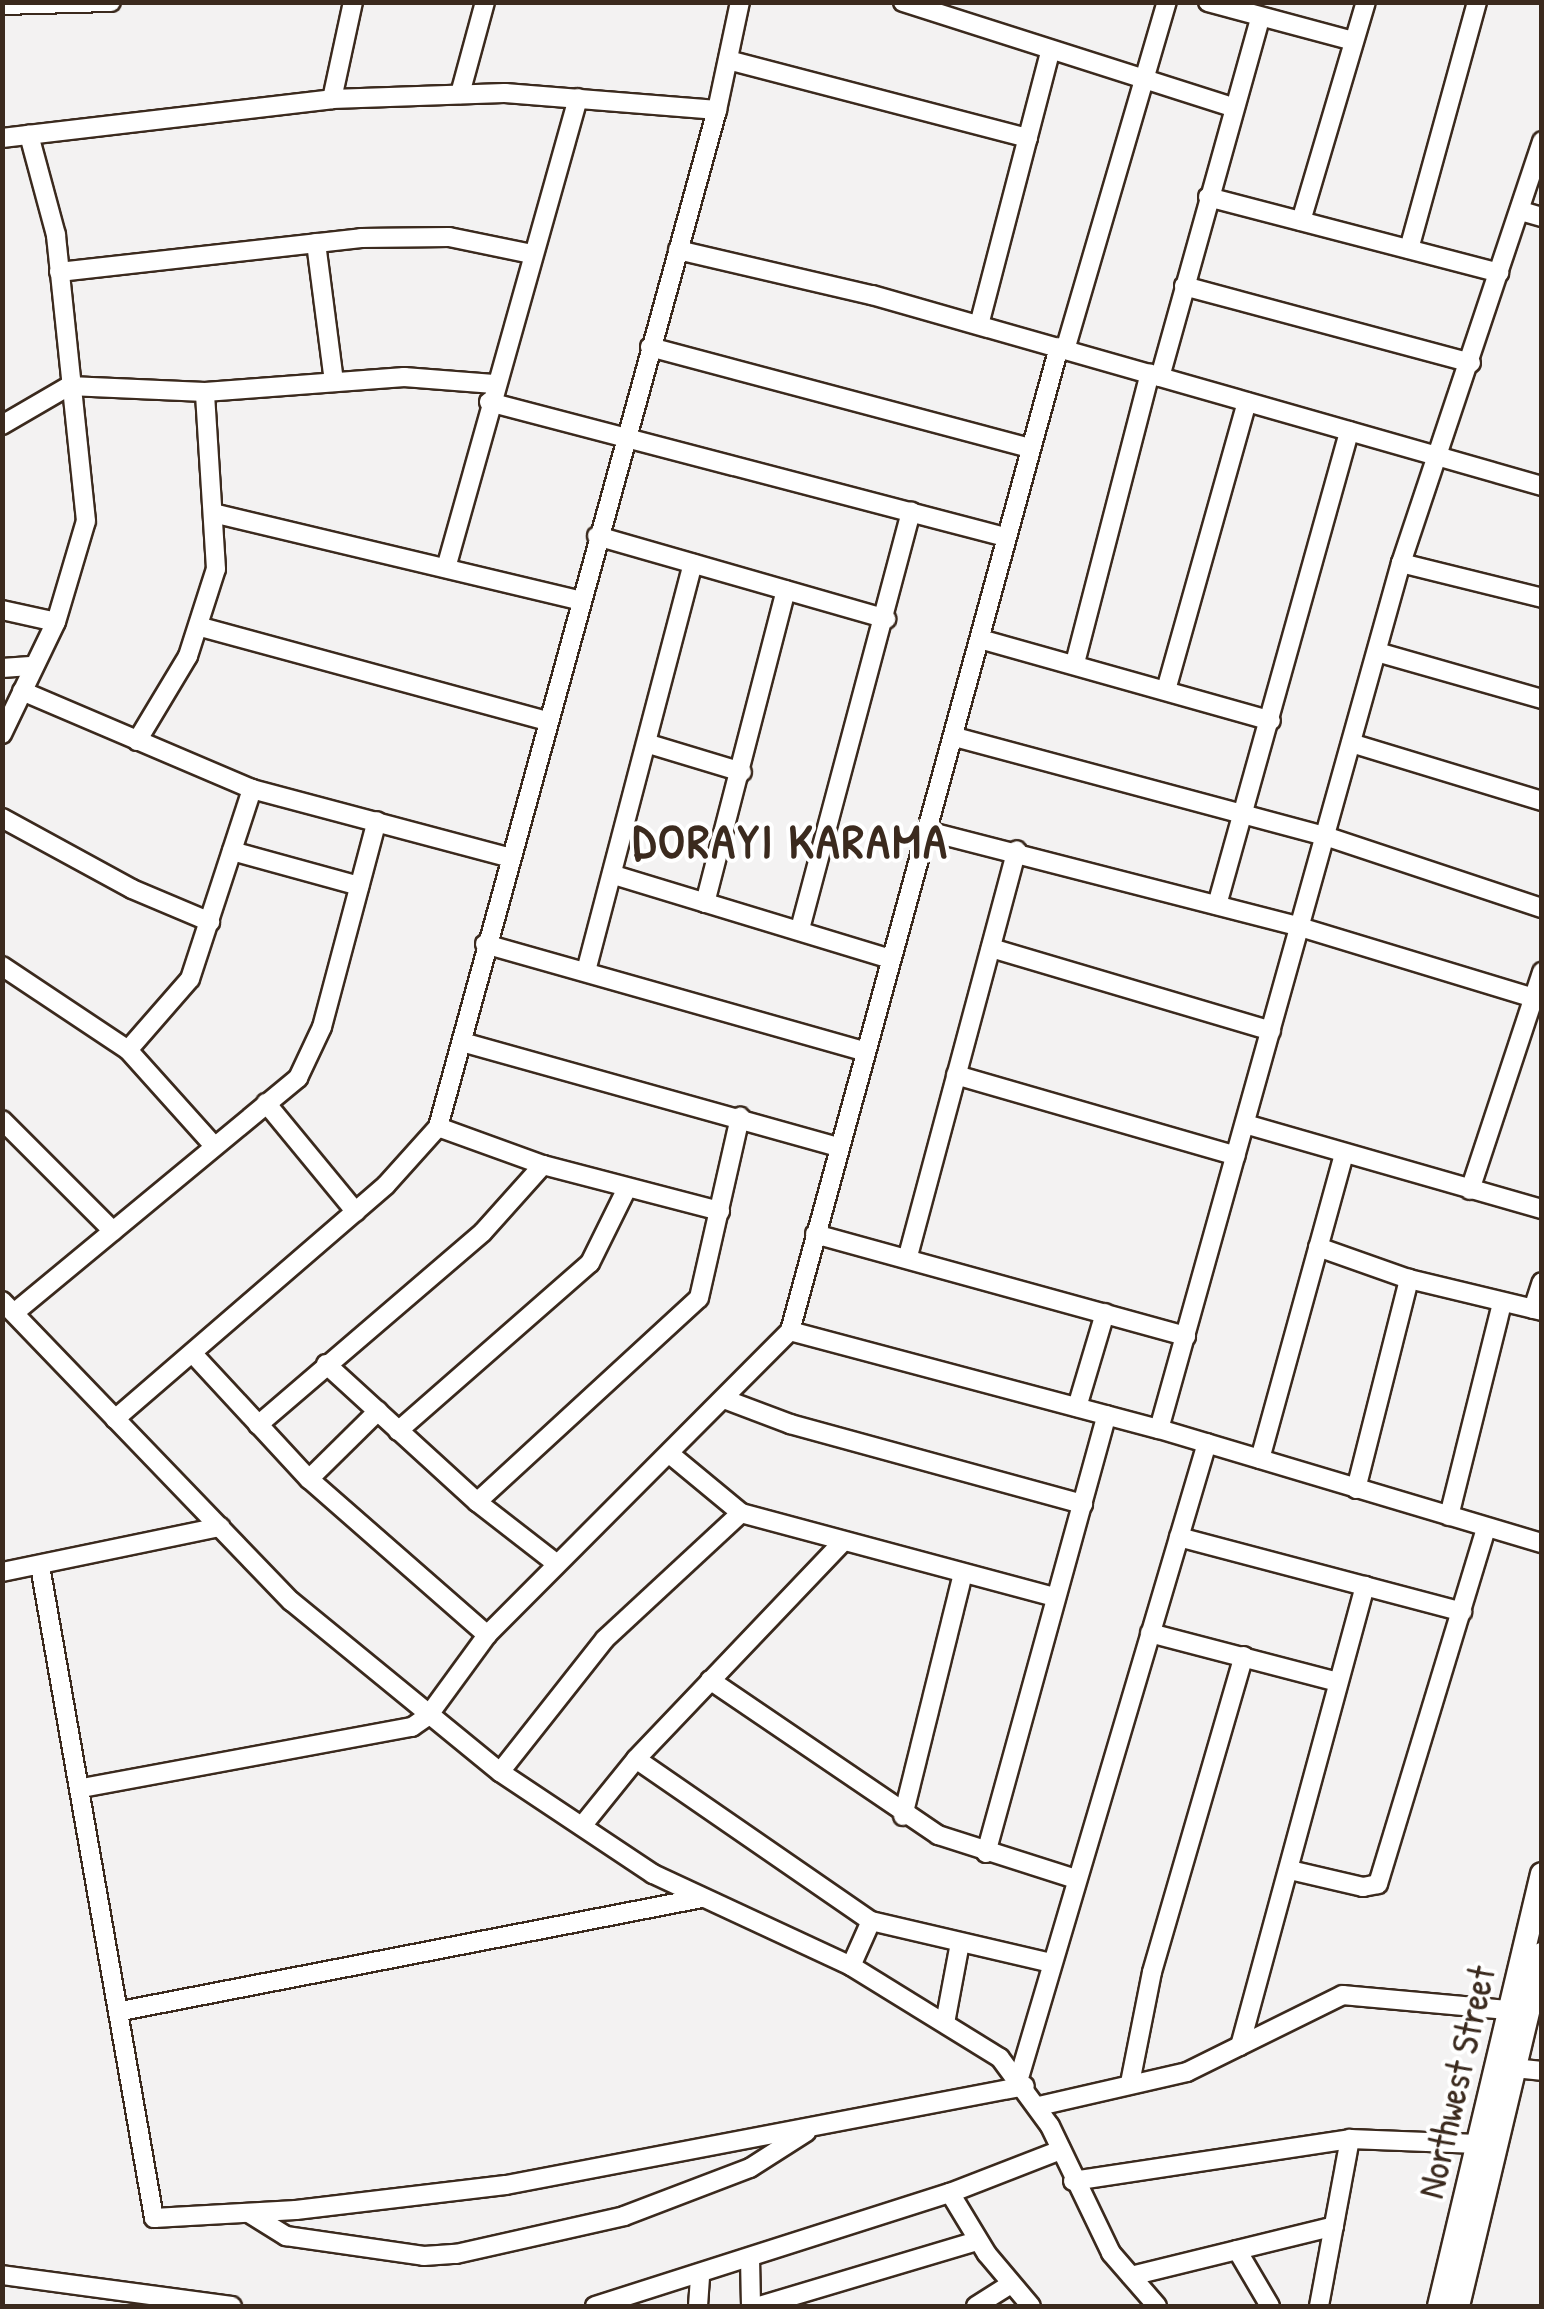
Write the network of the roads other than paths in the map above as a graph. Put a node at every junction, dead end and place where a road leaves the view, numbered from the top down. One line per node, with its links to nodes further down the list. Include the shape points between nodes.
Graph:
1 (110, 2): 10 (street)
2 (354, 2): 19 (street)
3 (485, 2): 17 (street)
4 (740, 2): 15 (street)
5 (902, 2): 11 (street)
6 (1167, 2): 16 (street)
7 (1208, 2): 12 (street)
8 (1366, 2): 13 (street)
9 (1477, 2): 31 (street)
10 (2, 5)
11 (956, 11): 14 (street)
12 (1260, 18): 13 (street); 20 (street)
13 (1354, 41): 29 (street)
14 (1050, 52): 16 (street); 24 (street)
15 (728, 60): 21 (street); 24 (street)
16 (1143, 80): 20 (street); 39 (street)
17 (460, 94): 18 (street); 19 (street)
18 (578, 98): 21 (street); 33 (street)
19 (332, 99): 22 (street)
20 (1233, 107): 26 (street)
21 (717, 110): 32 (street)
22 (29, 135): 23 (street); 34 (street)
23 (2, 138)
24 (1028, 138): 37 (street)
25 (1542, 141): 27 (street)
26 (1208, 197): 29 (street); 36 (street)
27 (1521, 211): 28 (street); 35 (street)
28 (1542, 217)
29 (1301, 221): 31 (street)
30 (316, 243): 33 (street, via 448,237); 34 (street); 42 (street)
31 (1409, 249): 35 (street)
32 (678, 250): 37 (street); 38 (street)
33 (532, 254): 45 (street)
34 (59, 272): 43 (street)
35 (1500, 273): 40 (street)
36 (1184, 286): 40 (street); 41 (street)
37 (980, 326): 39 (street)
38 (650, 347): 49 (street); 50 (street)
39 (1062, 349): 41 (street); 50 (street)
40 (1471, 363): 51 (street)
41 (1155, 376): 46 (street); 69 (street)
42 (334, 382): 44 (street); 45 (street, via 404,377)
43 (70, 386): 44 (street); 47 (street); 65 (street, via 86,521)
44 (205, 392): 54 (street)
45 (492, 393): 49 (street); 59 (street)
46 (1247, 402): 48 (street); 72 (street)
47 (2, 425)
48 (1349, 431): 51 (street); 75 (street)
49 (625, 436): 53 (street); 55 (street)
50 (1030, 448): 56 (street)
51 (1439, 456): 52 (street); 57 (street)
52 (1542, 486)
53 (911, 512): 56 (street); 64 (street)
54 (217, 514): 59 (street); 66 (street, via 216,569)
55 (597, 536): 58 (street); 62 (street)
56 (1005, 536): 67 (street)
57 (1401, 563): 61 (street); 68 (street)
58 (693, 564): 60 (street); 81 (street)
59 (446, 568): 62 (street)
60 (786, 590): 64 (street); 82 (street)
61 (1542, 598)
62 (579, 600): 76 (street)
63 (2, 610): 65 (street)
64 (886, 619): 100 (street)
65 (56, 622): 70 (street)
66 (201, 627): 76 (street); 79 (street)
67 (980, 639): 69 (street); 78 (street)
68 (1377, 652): 74 (street); 80 (street)
69 (1075, 663): 72 (street)
70 (34, 666): 71 (street); 73 (street)
71 (2, 668)
72 (1166, 690): 75 (street)
73 (22, 691): 77 (street); 79 (street)
74 (1542, 700)
75 (1272, 720): 85 (street)
76 (546, 721): 92 (street)
77 (2, 734)
78 (955, 737): 85 (street); 88 (street)
79 (137, 741): 83 (street)
80 (1352, 742): 84 (street); 89 (street)
81 (648, 744): 82 (street); 93 (street)
82 (742, 772): 95 (street)
83 (252, 789): 87 (street); 91 (street)
84 (1542, 801)
85 (1247, 814): 89 (street); 96 (street)
86 (2, 818): 98 (street, via 132,890)
87 (377, 821): 92 (street); 94 (street)
88 (930, 832): 90 (street); 103 (street)
89 (1326, 836): 97 (street); 99 (street)
90 (1017, 850): 96 (street); 102 (street)
91 (232, 851): 94 (street); 98 (street)
92 (508, 857): 101 (street)
93 (614, 875): 95 (street); 105 (street)
94 (360, 886): 113 (street, via 311,1055 298,1078)
95 (705, 903): 100 (street)
96 (1217, 904): 99 (street)
97 (1542, 908)
98 (210, 922): 110 (street, via 182,994)
99 (1300, 927): 107 (street); 108 (street)
100 (800, 930): 103 (street)
101 (485, 944): 105 (street); 109 (street)
102 (990, 948): 108 (street); 112 (street)
103 (890, 959): 111 (street)
104 (2, 966): 110 (street)
105 (586, 971): 111 (street)
106 (1542, 972): 107 (street)
107 (1533, 998): 124 (street)
108 (1271, 1031): 116 (street)
109 (462, 1042): 114 (street); 117 (street)
110 (128, 1050): 118 (street)
111 (862, 1051): 119 (street)
112 (956, 1075): 121 (street); 131 (street)
113 (266, 1104): 118 (street); 127 (street)
114 (740, 1117): 119 (street); 126 (street)
115 (2, 1120): 128 (street)
116 (1245, 1124): 120 (street); 121 (street)
117 (438, 1127): 122 (street); 127 (street)
118 (214, 1146): 128 (street)
119 (837, 1147): 129 (street)
120 (1344, 1155): 124 (street); 130 (street)
121 (1236, 1156): 139 (street)
122 (543, 1166): 123 (street); 141 (street, via 483,1232)
123 (627, 1188): 126 (street); 149 (street, via 590,1263)
124 (1470, 1190): 125 (street)
125 (1542, 1210)
126 (720, 1211): 155 (street, via 705,1288 690,1310)
127 (356, 1212): 140 (street)
128 (113, 1231): 135 (street)
129 (815, 1234): 131 (street); 138 (street)
130 (1318, 1246): 132 (street); 152 (street)
131 (908, 1256): 137 (street)
132 (1409, 1280): 134 (street); 154 (street)
133 (1542, 1282): 136 (street)
134 (1502, 1304): 136 (street); 158 (street)
135 (8, 1307): 146 (street)
136 (1537, 1310)
137 (1105, 1313): 139 (street); 143 (street)
138 (790, 1331): 142 (street); 143 (street)
139 (1186, 1336): 148 (street)
140 (195, 1356): 146 (street); 147 (street)
141 (326, 1364): 144 (street); 147 (street)
142 (724, 1399): 151 (street); 156 (street, via 790,1424)
143 (1077, 1407): 145 (street)
144 (378, 1412): 149 (street); 153 (street)
145 (1107, 1415): 148 (street); 156 (street)
146 (115, 1420): 159 (street)
147 (258, 1425): 153 (street)
148 (1160, 1429): 150 (street)
149 (398, 1431): 155 (street)
150 (1207, 1443): 152 (street); 161 (street)
151 (671, 1455): 157 (street); 164 (street)
152 (1260, 1459): 154 (street)
153 (309, 1479): 172 (street)
154 (1356, 1489): 158 (street)
155 (476, 1502): 164 (street)
156 (1083, 1504): 169 (street)
157 (741, 1513): 162 (street); 178 (street, via 605,1639)
158 (1449, 1516): 160 (street)
159 (220, 1527): 165 (street); 176 (street, via 291,1601)
160 (1486, 1528): 163 (street); 170 (street)
161 (1179, 1537): 168 (street); 171 (street)
162 (841, 1544): 167 (street); 174 (street)
163 (1542, 1544)
164 (556, 1564): 172 (street)
165 (40, 1566): 166 (street); 179 (street)
166 (2, 1572)
167 (962, 1577): 169 (street); 180 (street)
168 (1365, 1586): 170 (street); 175 (street)
169 (1054, 1597): 182 (street)
170 (1462, 1612): 183 (street, via 1378,1884 1363,1887)
171 (1150, 1632): 173 (street); 185 (street)
172 (487, 1635): 176 (street)
173 (1244, 1656): 175 (street); 199 (street, via 1152,1972)
174 (710, 1680): 177 (street); 180 (street)
175 (1338, 1682): 183 (street)
176 (428, 1716): 178 (street); 179 (street, via 399,1733)
177 (636, 1759): 181 (street); 187 (street)
178 (500, 1772): 181 (street)
179 (82, 1788): 193 (street)
180 (904, 1816): 182 (street)
181 (582, 1826): 186 (street)
182 (986, 1853): 185 (street)
183 (1290, 1870): 195 (street)
184 (1542, 1874): 192 (main road, Northwest Street)
185 (1076, 1879): 190 (street)
186 (702, 1898): 191 (street); 193 (street)
187 (871, 1921): 188 (street); 191 (street)
188 (960, 1943): 190 (street); 194 (street)
189 (1542, 1954): 196 (main road, Northwest Street)
190 (1050, 1962): 198 (street)
191 (851, 1966): 194 (street)
192 (1510, 2010): 195 (street, via 1343,1995); 203 (main road, Northwest Street)
193 (121, 2011): 207 (street, via 154,2218)
194 (945, 2023): 198 (street, via 990,2049)
195 (1240, 2046): 199 (street, via 1187,2072)
196 (1514, 2068): 197 (street); 227 (main road, Northwest Street)
197 (1542, 2071)
198 (1022, 2082): 200 (street); 201 (street)
199 (1130, 2084): 200 (street)
200 (1038, 2106): 204 (street)
201 (815, 2127): 207 (street, via 506,2186); 207 (street, via 750,2168 624,2216 456,2254 424,2256 286,2236)
202 (1350, 2139): 203 (street); 205 (street); 208 (street)
203 (1478, 2144): 226 (main road, Northwest Street)
204 (1061, 2150): 205 (street); 206 (street)
205 (1073, 2181): 214 (street)
206 (950, 2193): 209 (street); 211 (street)
207 (247, 2212)
208 (1334, 2226): 210 (street); 225 (street)
209 (978, 2240): 215 (street); 220 (street)
210 (1237, 2250): 214 (street); 224 (street)
211 (750, 2258): 212 (street); 219 (street)
212 (700, 2274): 216 (street); 218 (street)
213 (2, 2275): 217 (street)
214 (1131, 2276): 223 (street)
215 (1011, 2284): 221 (street); 222 (street)
216 (606, 2305)
217 (232, 2306)
218 (698, 2306)
219 (750, 2306)
220 (759, 2306)
221 (976, 2306)
222 (1032, 2306)
223 (1157, 2306)
224 (1270, 2306)
225 (1319, 2306)
226 (1439, 2306)
227 (1458, 2306)

